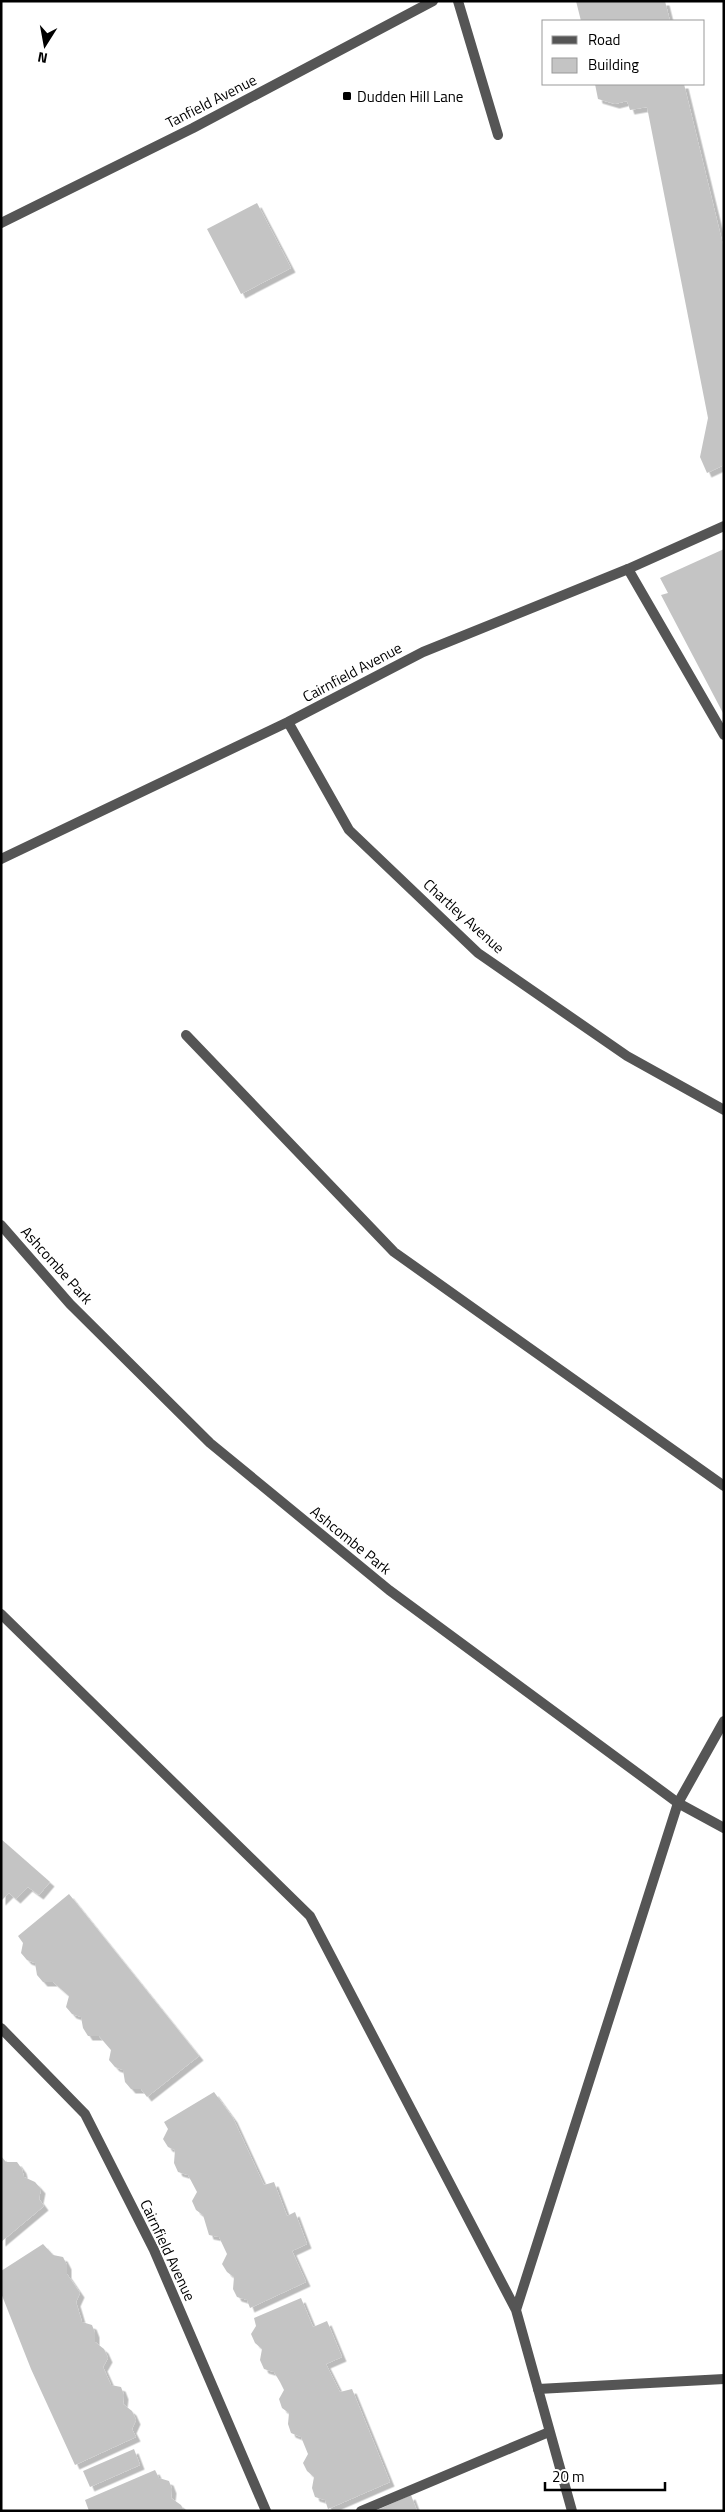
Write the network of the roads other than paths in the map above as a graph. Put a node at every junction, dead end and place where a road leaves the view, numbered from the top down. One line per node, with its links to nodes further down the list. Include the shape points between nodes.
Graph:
1 (433, 1): 4 (street, Tanfield Avenue, via 193,128)
2 (458, 1): 3 (street)
3 (498, 135)
4 (1, 223)
5 (724, 526): 6 (street, Cairnfield Avenue)
6 (628, 569): 7 (street, Cairnfield Avenue, via 423,652); 8 (street)
7 (288, 722): 9 (street, Cairnfield Avenue); 11 (street, Chartley Avenue, via 349,830 478,954 627,1056)
8 (724, 735)
9 (1, 859)
10 (186, 1035): 13 (street, via 394,1252)
11 (724, 1110)
12 (1, 1225): 16 (street, Ashcombe Park, via 70,1304 210,1443 389,1590)
13 (724, 1486)
14 (1, 1614): 19 (street, via 310,1916)
15 (724, 1721): 16 (street)
16 (678, 1803): 17 (street, Ashcombe Park); 19 (street)
17 (724, 1828)
18 (1, 2028): 23 (street, Cairnfield Avenue, via 85,2114 154,2250)
19 (516, 2310): 21 (street)
20 (724, 2379): 21 (street)
21 (538, 2389): 22 (street)
22 (549, 2432): 24 (street); 25 (street)
23 (266, 2511)
24 (361, 2511)
25 (572, 2511)

